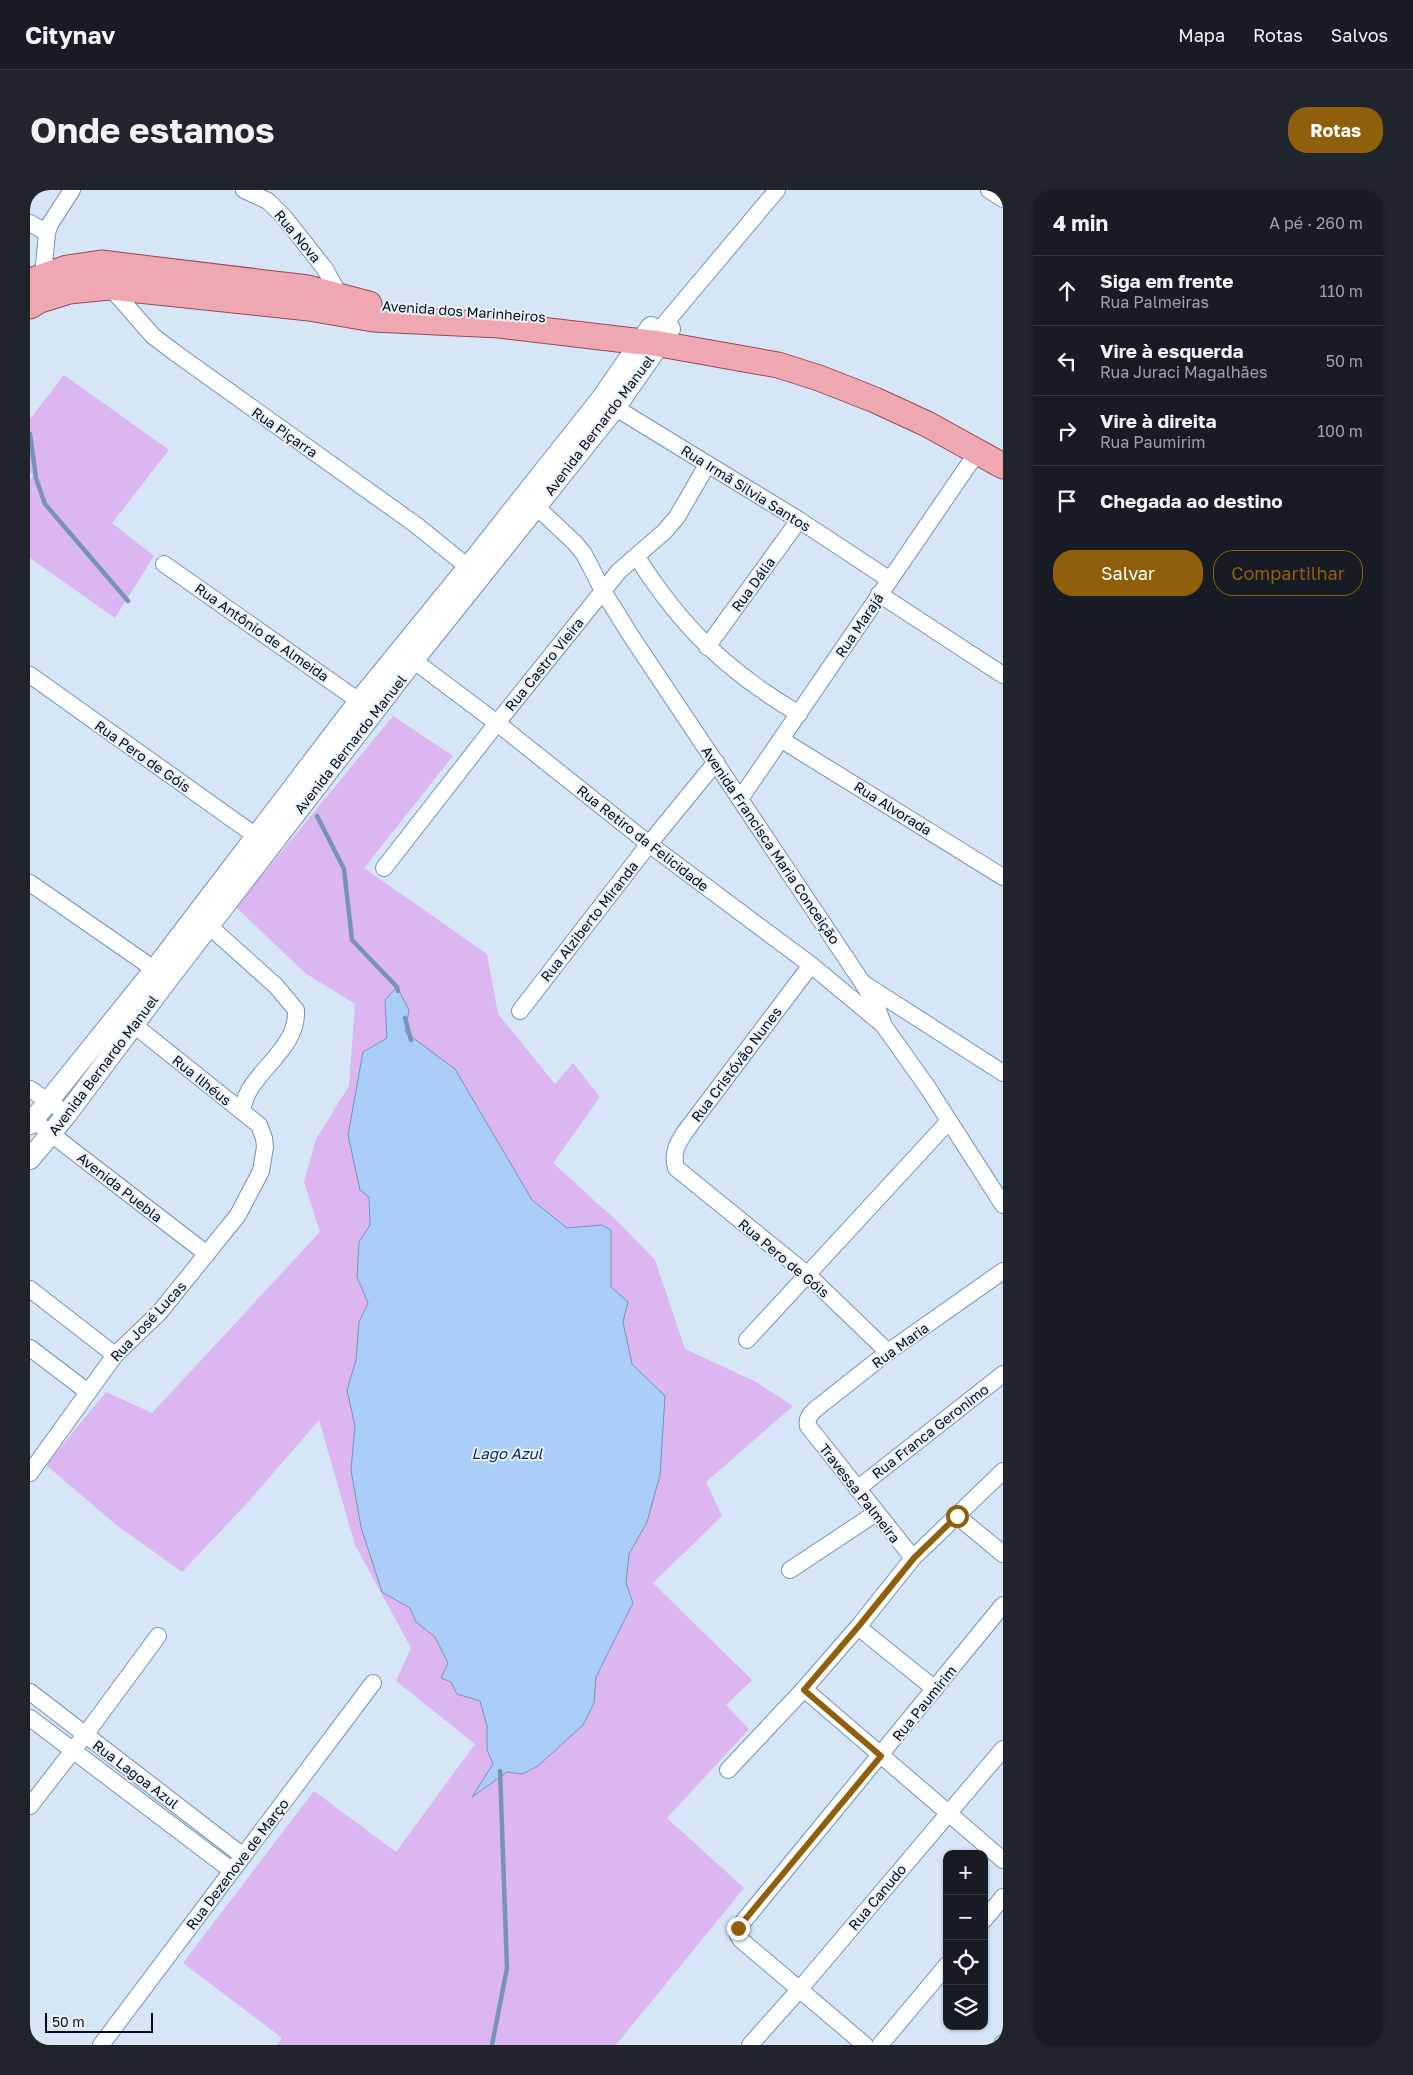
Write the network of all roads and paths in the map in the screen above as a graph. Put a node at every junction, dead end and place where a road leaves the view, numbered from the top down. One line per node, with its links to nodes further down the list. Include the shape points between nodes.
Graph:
1 (72, 190): 8 (street, via 57,211)
2 (244, 190): 5 (street, Rua Nova)
3 (777, 190): 13 (street)
4 (989, 190): 6 (street)
5 (263, 196): 11 (street, Rua Nova, via 325,269)
6 (1003, 199)
7 (30, 223): 8 (street)
8 (47, 234): 9 (street)
9 (37, 278): 11 (main road, Avenida dos Marinheiros, via 67,268 101,263 308,288)
10 (110, 287): 12 (main road, Avenida dos Marinheiros, via 69,291); 13 (main road, Avenida dos Marinheiros, via 309,308 373,319); 23 (street, Rua Piçarra, via 160,341)
11 (340, 296): 13 (main road, Avenida dos Marinheiros, via 396,308 498,312)
12 (30, 306)
13 (656, 334): 14 (street, Avenida Bernardo Manuel); 15 (main road, via 704,334 783,351 823,364 891,389); 16 (main road, via 819,378 918,420)
14 (608, 403): 17 (street, Rua Irmã Silvia Santos); 19 (street, Avenida Bernardo Manuel)
15 (1003, 448)
16 (978, 451): 18 (main road); 24 (street, Rua Marajá)
17 (707, 465): 20 (street, Rua Irmã Silvia Santos); 21 (street, Rua Castro Vieira, via 678,516)
18 (1003, 466)
19 (531, 502): 23 (street, Avenida Bernardo Manuel); 25 (street, Avenida Francisca Maria Conceição, via 584,554); 28 (street, Avenida Bernardo Manuel)
20 (798, 520): 24 (street, Rua Irmã Silvia Santos); 27 (street, Rua Dália)
21 (636, 557): 25 (street, Rua Castro Vieira); 27 (street, via 657,590)
22 (164, 564): 31 (street, Rua Antônio de Almeida)
23 (468, 567): 28 (street, Avenida Bernardo Manuel)
24 (890, 580): 26 (street, Rua Marajá)
25 (603, 591): 33 (street, Rua Castro Vieira); 35 (street, Avenida Francisca Maria Conceição)
26 (879, 594): 30 (street); 32 (street, Rua Marajá)
27 (707, 648): 32 (street, via 753,685)
28 (407, 656): 31 (street, Avenida Bernardo Manuel); 33 (street, Rua Retiro da Felicidade); 42 (street, Avenida Bernardo Manuel)
29 (30, 675): 37 (street, Rua Pero de Góis)
30 (1003, 676)
31 (359, 701): 37 (street, Avenida Bernardo Manuel)
32 (799, 714): 34 (street, Rua Marajá)
33 (497, 723): 38 (street, Rua Retiro da Felicidade); 39 (street, Rua Castro Vieira)
34 (782, 740): 36 (street, Rua Marajá); 40 (street, Rua Alvorada)
35 (716, 762): 36 (street, Avenida Francisca Maria Conceição); 38 (street, Rua Alziberto Miranda)
36 (740, 799): 45 (street, Avenida Francisca Maria Conceição)
37 (256, 836): 44 (street, Avenida Bernardo Manuel)
38 (649, 844): 43 (street, Rua Retiro da Felicidade); 46 (street, Rua Alziberto Miranda)
39 (384, 868)
40 (1003, 877)
41 (30, 883): 44 (street)
42 (209, 926): 44 (street, Avenida Bernardo Manuel); 52 (street, via 276,986 296,1010 286,1042 250,1089)
43 (811, 964): 48 (street, Rua Retiro da Felicidade); 59 (street, Rua Cristóvão Nunes, via 685,1132 674,1155)
44 (161, 975): 47 (street, Avenida Bernardo Manuel); 51 (street, Avenida Bernardo Manuel)
45 (862, 982): 48 (street, Avenida Francisca Maria Conceição); 49 (street)
46 (520, 1011)
47 (134, 1025): 52 (street, Rua Ilhéus); 53 (street, Avenida Bernardo Manuel)
48 (884, 1026): 54 (street, Avenida Francisca Maria Conceição)
49 (1003, 1073)
50 (30, 1089): 51 (street)
51 (48, 1101): 53 (street); 55 (street, Avenida Bernardo Manuel)
52 (241, 1110): 57 (street, Rua Ilhéus, via 259,1126)
53 (68, 1114): 56 (street, Avenida Bernardo Manuel)
54 (949, 1121): 60 (street, Avenida Francisca Maria Conceição); 63 (street)
55 (31, 1122): 56 (street, Avenida Puebla)
56 (51, 1134): 58 (street, Avenida Bernardo Manuel); 61 (street, Avenida Puebla)
57 (264, 1138): 61 (street, Rua José Lucas, via 261,1171 253,1188 238,1215)
58 (30, 1159)
59 (676, 1168): 63 (street, Rua Pero de Góis)
60 (1003, 1205)
61 (207, 1254): 68 (street, Rua José Lucas, via 159,1313)
62 (1003, 1271): 67 (street, Rua Maria)
63 (808, 1275): 65 (street); 67 (street, Rua Pero de Góis)
64 (30, 1289): 68 (street)
65 (747, 1340)
66 (30, 1348): 70 (street)
67 (888, 1352): 71 (street, Rua Maria, via 812,1413)
68 (115, 1355): 70 (street, Rua José Lucas)
69 (1003, 1374): 74 (street, Rua Franca Geronimo)
70 (88, 1392): 73 (street, Rua José Lucas)
71 (808, 1426): 74 (street, Travessa Palmeira)
72 (1003, 1471): 76 (street)
73 (30, 1473)
74 (857, 1489): 75 (street, Travessa Palmeira)
75 (876, 1513): 78 (street, Travessa Palmeira); 79 (street)
76 (957, 1516): 77 (street); 78 (street)
77 (1003, 1554)
78 (914, 1558): 81 (street)
79 (790, 1570)
80 (1003, 1606): 84 (street, Rua Paumirim)
81 (858, 1627): 84 (street); 85 (street)
82 (158, 1636): 88 (street)
83 (373, 1683): 95 (street, Rua Dezenove de Março)
84 (935, 1689): 91 (street, Rua Paumirim)
85 (804, 1690): 91 (street); 92 (street)
86 (30, 1692): 88 (street, Rua Lagoa Azul)
87 (30, 1718): 90 (street, Rua Lagoa Azul)
88 (85, 1735): 90 (street); 95 (street, Rua Lagoa Azul)
89 (1003, 1749): 94 (street, Rua Canudo)
90 (73, 1751): 93 (street); 97 (street, Rua Lagoa Azul)
91 (881, 1756): 94 (street); 101 (street, Rua Paumirim, via 737,1932 741,1940)
92 (728, 1770)
93 (30, 1806)
94 (948, 1812): 96 (street); 101 (street, Rua Canudo)
95 (243, 1856): 97 (street, Rua Dezenove de Março)
96 (1003, 1860)
97 (232, 1870): 102 (street, Rua Dezenove de Março)
98 (1003, 1898): 99 (street)
99 (988, 1915)
100 (943, 1970): 105 (street)
101 (799, 1990): 103 (street, Rua Canudo); 104 (street)
102 (101, 2045)
103 (750, 2045)
104 (866, 2045)
105 (880, 2045)

